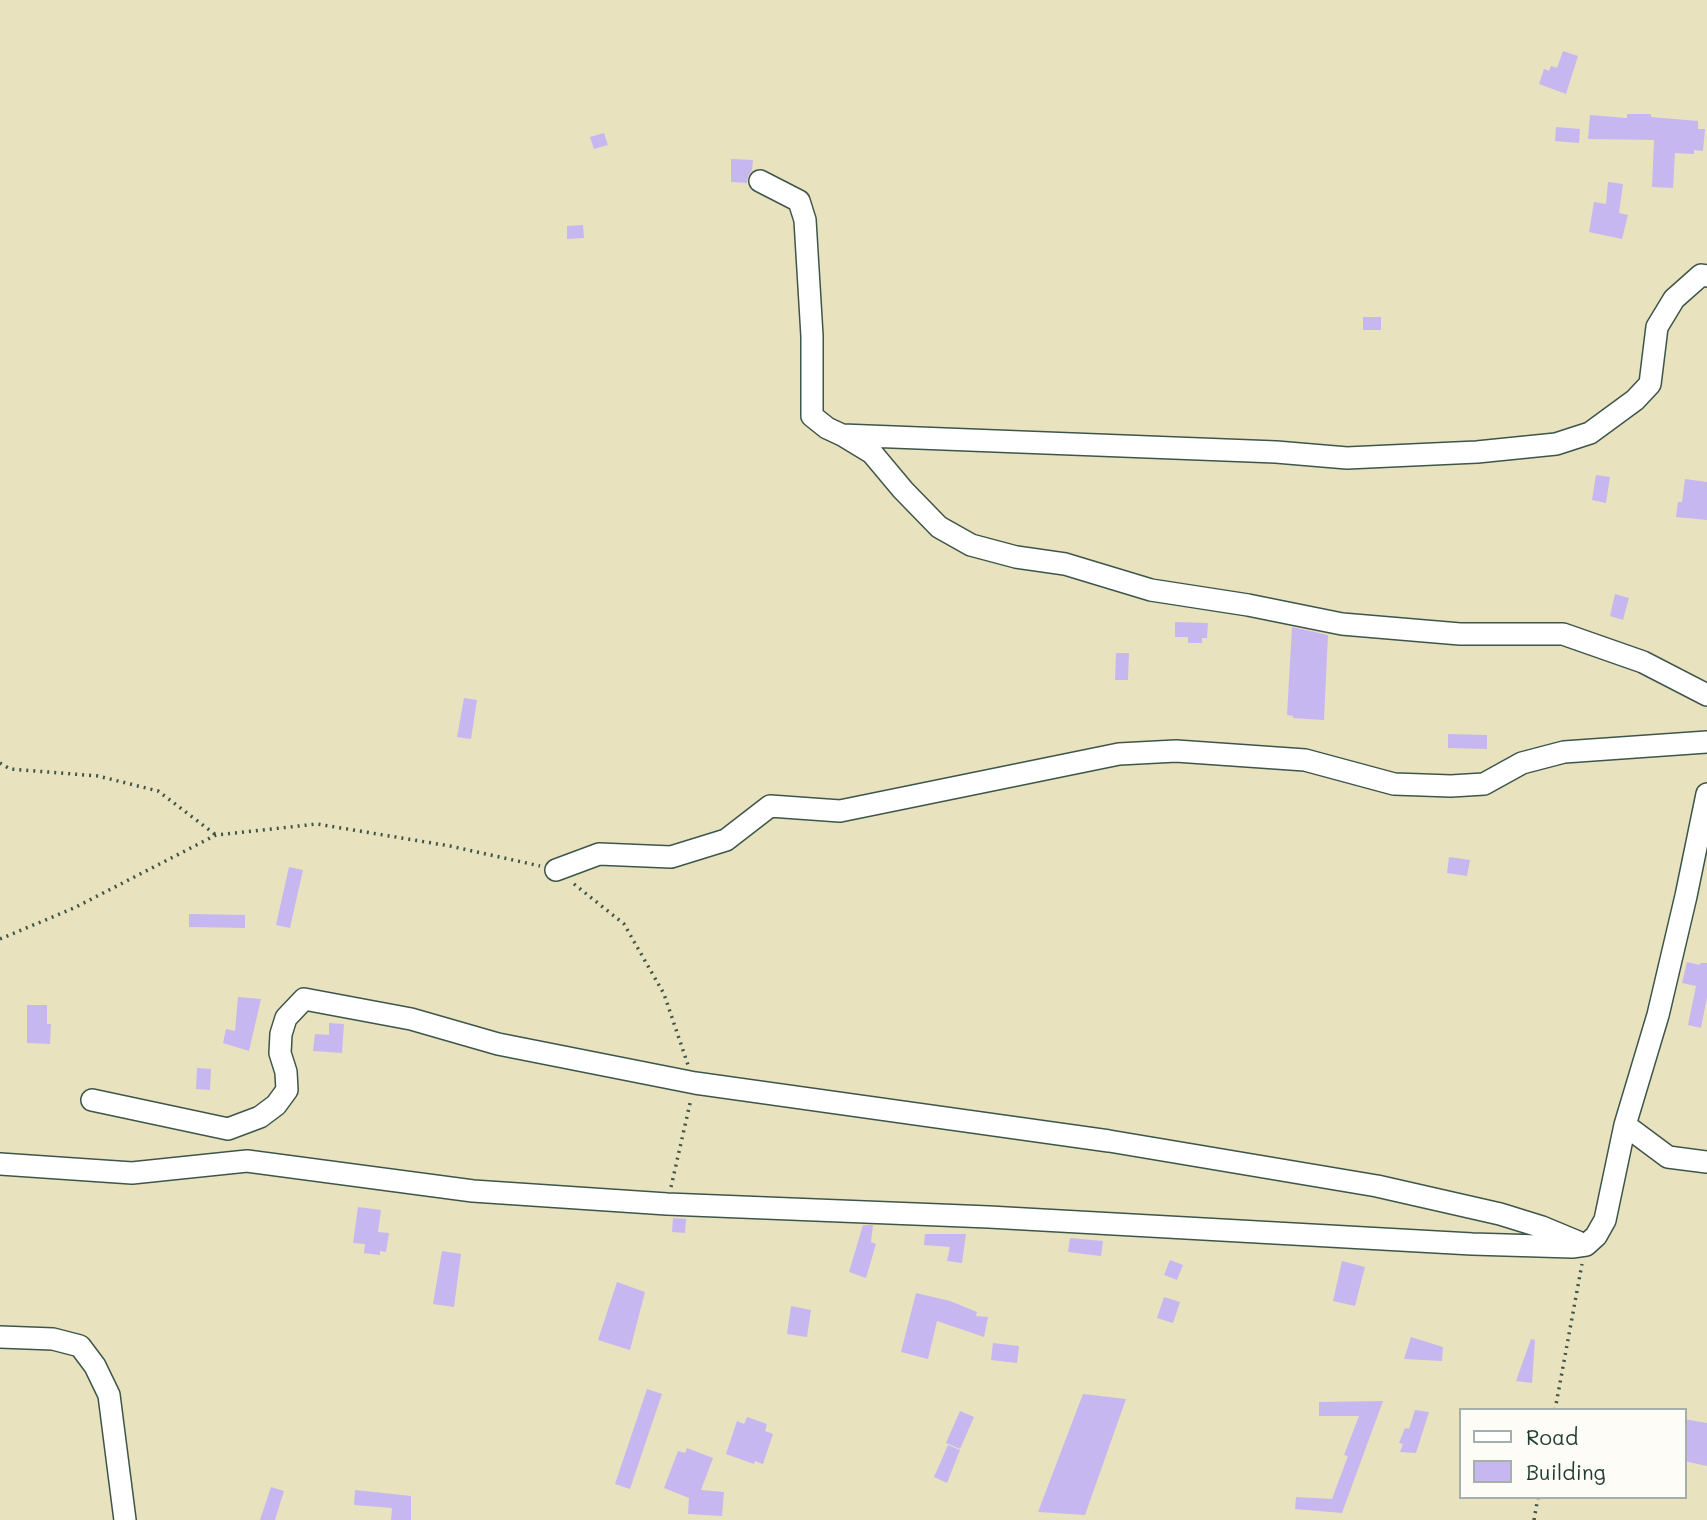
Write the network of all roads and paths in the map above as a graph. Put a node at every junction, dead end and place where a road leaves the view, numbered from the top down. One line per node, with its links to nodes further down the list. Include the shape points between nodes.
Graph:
1 (760, 181): 3 (street, via 799,201 810,310 812,416)
2 (1707, 276): 3 (street, via 1701,275 1674,299 1657,327 1650,384 1590,433 1556,444 1347,457)
3 (842, 435): 4 (street, via 872,453 939,527 971,545 1065,564 1151,590 1342,624 1460,634 1563,634 1643,662)
4 (1707, 695)
5 (1707, 742): 9 (street, via 1564,752 1522,763 1484,784 1451,786 1394,784 1305,760 1175,751 1119,754 840,811 770,806 726,840 671,857 600,854)
6 (0, 763): 8 (path, via 10,769 98,776 158,791)
7 (1707, 794): 13 (street, via 1658,1015)
8 (216, 835): 9 (path, via 317,824 450,846); 10 (path, via 74,908)
9 (556, 870): 11 (path, via 624,924 664,994)
10 (0, 939)
11 (695, 1083): 12 (street, via 498,1044 411,1018 304,999 286,1018 281,1034 287,1090 260,1117 228,1129); 16 (path); 17 (street, via 1109,1141 1377,1186 1500,1214)
12 (92, 1100)
13 (1625, 1125): 14 (street, via 1668,1157); 17 (street, via 1605,1220)
14 (1707, 1162)
15 (0, 1164): 16 (street, via 132,1173 247,1161 473,1191)
16 (667, 1204): 17 (street, via 1472,1244)
17 (1586, 1245): 19 (path)
18 (0, 1337): 21 (street, via 53,1339 80,1346 95,1366 109,1395)
19 (1555, 1408)
20 (1538, 1499): 22 (path)
21 (125, 1520)
22 (1534, 1520)

